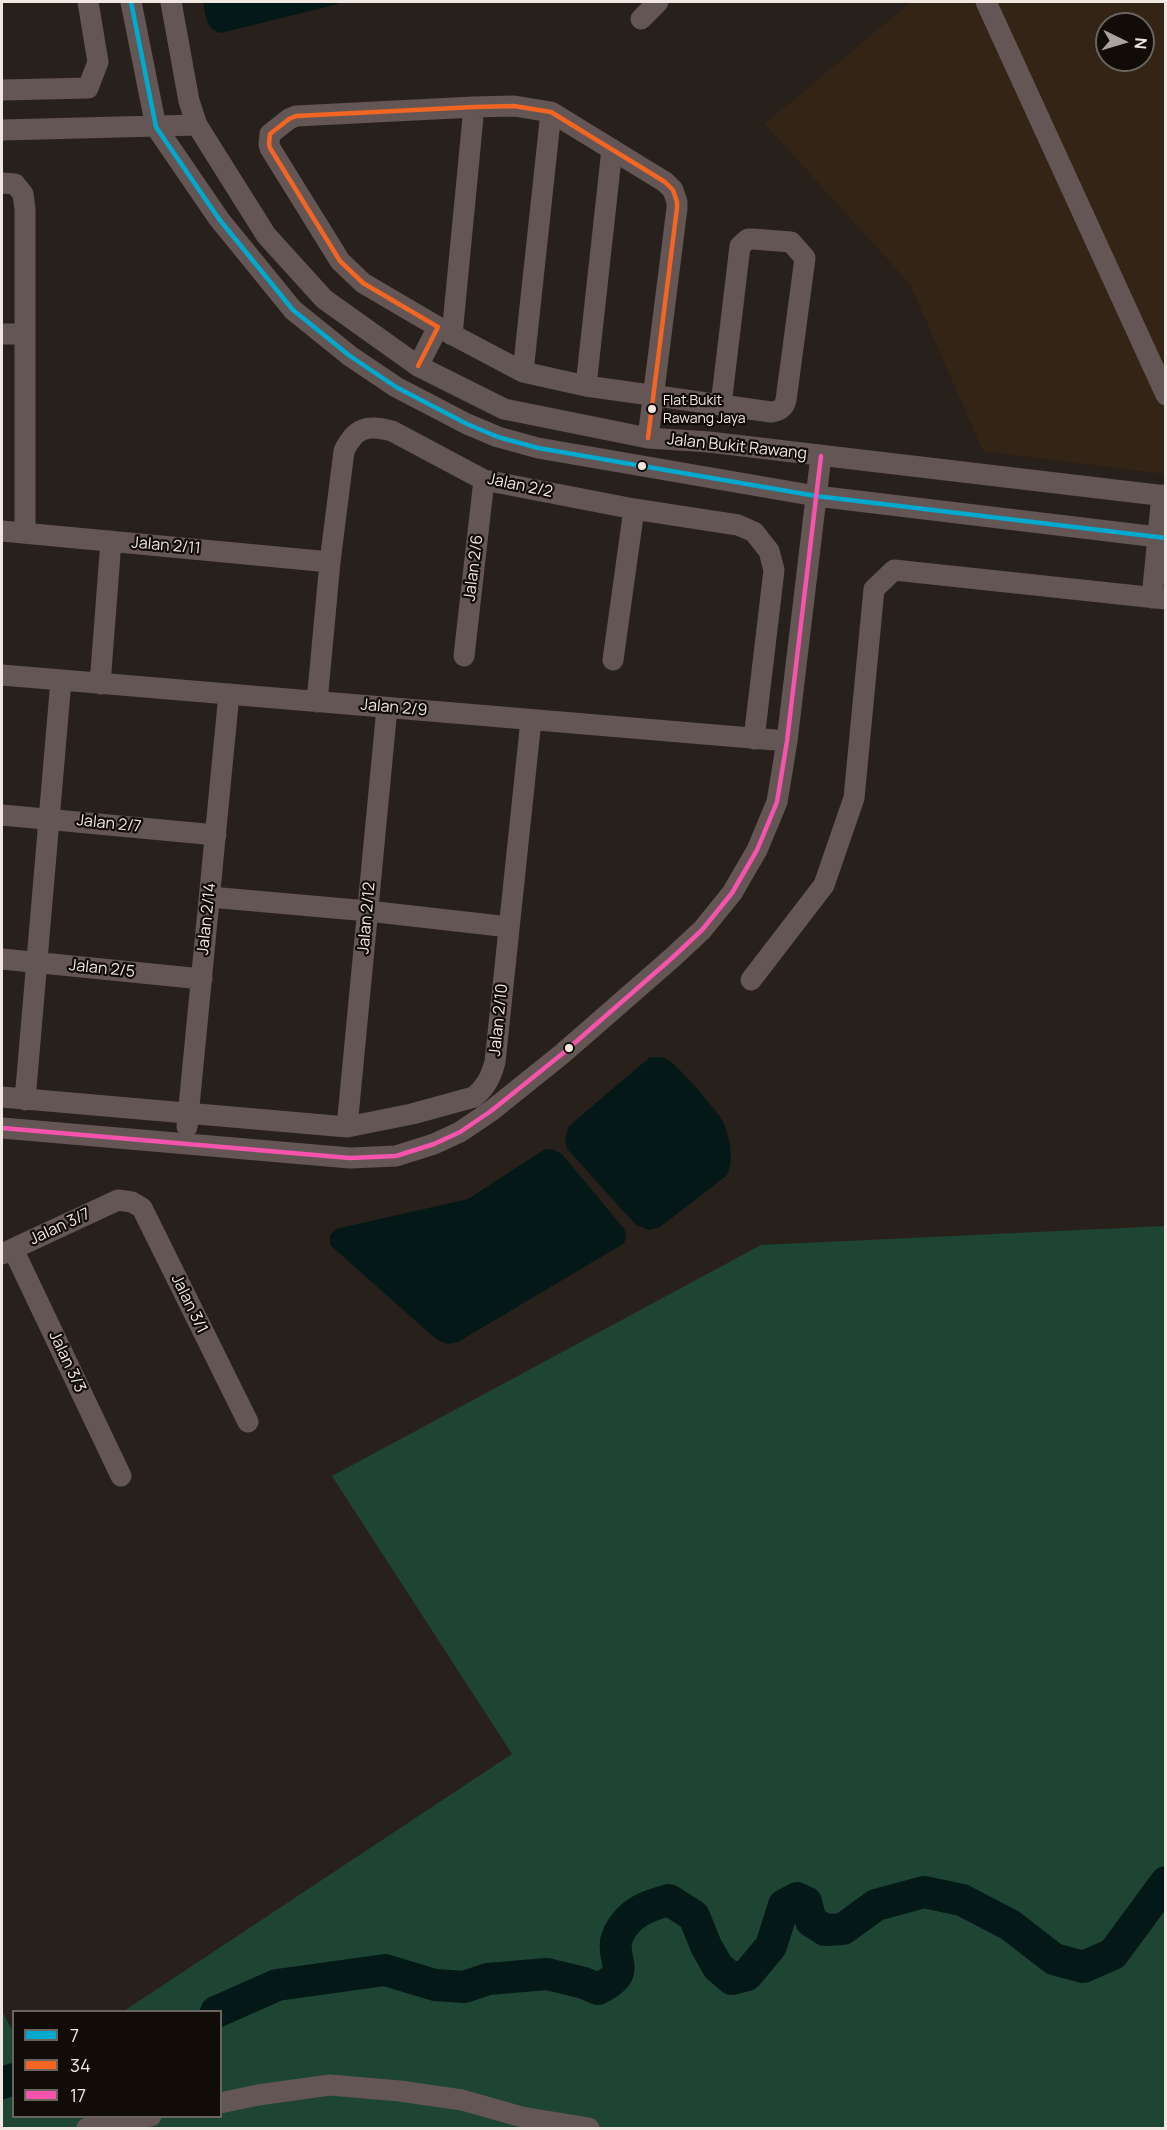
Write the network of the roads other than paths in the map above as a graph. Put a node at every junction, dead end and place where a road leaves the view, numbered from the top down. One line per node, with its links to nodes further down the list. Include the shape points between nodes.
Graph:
1 (88, 2): 7 (street, via 98,62 88,88)
2 (131, 2): 11 (street, Jalan Bukit Rawang)
3 (171, 2): 10 (street, Jalan Bukit Rawang)
4 (658, 2): 6 (street)
5 (986, 2): 21 (street)
6 (641, 19)
7 (2, 90)
8 (474, 107): 9 (street, via 514,106); 15 (street); 15 (street, via 296,117 274,130 269,139 270,148 340,261 363,283)
9 (551, 112): 13 (street); 19 (street)
10 (197, 125): 11 (street); 18 (street, Jalan Bukit Rawang, via 266,235 324,299)
11 (156, 127): 12 (street); 27 (street, Jalan Bukit Rawang, via 219,219 293,310 396,387 467,424 538,448)
12 (2, 130)
13 (612, 150): 20 (street); 22 (street, via 669,186 677,202)
14 (2, 183): 17 (street, via 15,183 23,194)
15 (445, 331): 18 (street); 19 (street)
16 (2, 334): 17 (street)
17 (24, 334): 31 (street)
18 (418, 366): 24 (street, Jalan Bukit Rawang, via 504,409)
19 (523, 372): 20 (street)
20 (586, 386): 22 (street)
21 (1166, 395)
22 (655, 396): 23 (street); 24 (street)
23 (721, 405): 23 (street, via 771,412 785,405 805,258 791,242 753,238 740,246)
24 (648, 438): 25 (street, Jalan Bukit Rawang)
25 (821, 456): 27 (street); 28 (street, Jalan Bukit Rawang)
26 (484, 480): 29 (street, Jalan 2/2); 34 (street, Jalan 2/2, via 392,431 378,427 362,430 351,437 344,451); 36 (street, Jalan 2/6)
27 (816, 496): 32 (street, Jalan Bukit Rawang); 46 (street)
28 (1164, 496): 32 (street)
29 (634, 508): 37 (street); 45 (street, Jalan 2/2, via 738,525 754,532 768,551 774,570)
30 (2, 531): 31 (street, Jalan 2/11)
31 (25, 533): 33 (street, Jalan 2/11)
32 (1162, 538): 35 (street)
33 (111, 541): 34 (street, Jalan 2/11); 40 (street)
34 (330, 562): 42 (street, Jalan 2/2)
35 (1159, 599): 56 (street, via 894,570 874,589 855,798 824,885)
36 (464, 656)
37 (613, 660)
38 (2, 675): 39 (street, Jalan 2/9)
39 (61, 680): 40 (street, Jalan 2/9); 48 (street)
40 (100, 684): 41 (street, Jalan 2/9)
41 (229, 694): 42 (street, Jalan 2/9); 49 (street, Jalan 2/14)
42 (317, 702): 43 (street, Jalan 2/9)
43 (387, 708): 44 (street, Jalan 2/9); 51 (street, Jalan 2/12)
44 (531, 720): 45 (street, Jalan 2/9); 52 (street, Jalan 2/10)
45 (754, 739): 46 (street, Jalan 2/9)
46 (787, 741): 62 (street, via 777,802 757,850 732,892 702,930 562,1054 460,1132 396,1156 350,1158)
47 (2, 815): 48 (street, Jalan 2/7)
48 (48, 819): 49 (street, Jalan 2/7); 54 (street)
49 (216, 835): 50 (street, Jalan 2/14)
50 (210, 897): 51 (street); 55 (street, Jalan 2/14)
51 (368, 911): 52 (street); 60 (street, Jalan 2/12)
52 (508, 927): 60 (street, Jalan 2/10, via 495,1062 482,1090 460,1101)
53 (2, 959): 54 (street, Jalan 2/5)
54 (36, 962): 55 (street, Jalan 2/5); 58 (street)
55 (202, 979): 59 (street, Jalan 2/14)
56 (752, 980)
57 (2, 1097): 58 (street, Jalan 2/10)
58 (25, 1100): 59 (street, Jalan 2/10)
59 (189, 1113): 60 (street, Jalan 2/10); 62 (street, Jalan 2/14)
60 (347, 1127)
61 (2, 1128): 62 (street)
62 (186, 1144)
63 (118, 1200): 64 (street, Jalan 3/7); 65 (street, Jalan 3/1, via 142,1208)
64 (7, 1251): 66 (street, Jalan 3/3)
65 (248, 1422)
66 (122, 1476)
67 (222, 2103): 70 (street, via 330,2085 462,2100)
68 (140, 2118): 69 (street)
69 (87, 2128)
70 (589, 2128)

